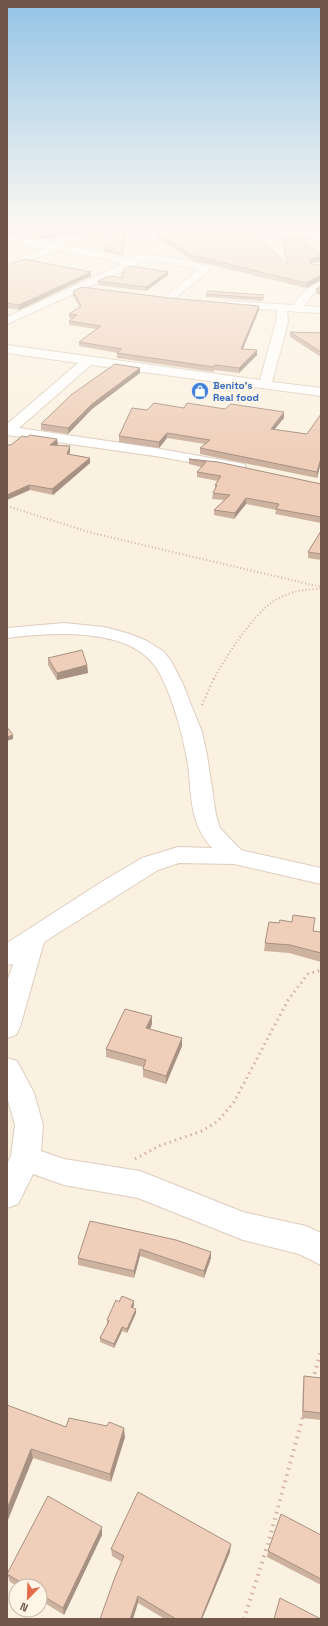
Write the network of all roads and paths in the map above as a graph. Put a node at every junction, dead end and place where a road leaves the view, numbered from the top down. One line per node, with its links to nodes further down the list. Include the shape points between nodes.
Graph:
1 (47, 302): 7 (street)
2 (301, 302): 5 (street)
3 (216, 303): 4 (street)
4 (282, 308): 5 (street); 10 (street, via 282,322)
5 (296, 308): 6 (street)
6 (321, 310)
7 (7, 321)
8 (7, 349): 9 (street)
9 (88, 361): 10 (street); 12 (street)
10 (265, 385): 11 (street)
11 (321, 392)
12 (7, 430): 13 (street, via 155,452)
13 (249, 470)
14 (7, 506): 15 (path, via 92,533)
15 (321, 588): 17 (path, via 292,593 274,601 262,611 216,673 200,711)
16 (7, 633): 17 (street, via 33,629 83,630 114,635 140,644 157,656 172,678)
17 (194, 739): 18 (street, via 207,823 217,839)
18 (234, 856): 19 (street); 20 (street, via 178,855 150,864)
19 (321, 876)
20 (33, 937): 21 (street); 23 (street)
21 (7, 956)
22 (321, 970): 26 (path, via 308,974 288,1000 226,1114 214,1126 161,1146)
23 (7, 1027)
24 (7, 1069): 25 (street, via 20,1093 29,1125)
25 (26, 1158): 27 (street); 28 (street, via 64,1172 140,1185 243,1226 306,1241)
26 (134, 1160)
27 (7, 1194)
28 (321, 1250)
29 (321, 1350): 30 (path)
30 (312, 1382)
31 (305, 1412): 32 (path)
32 (244, 1619)

